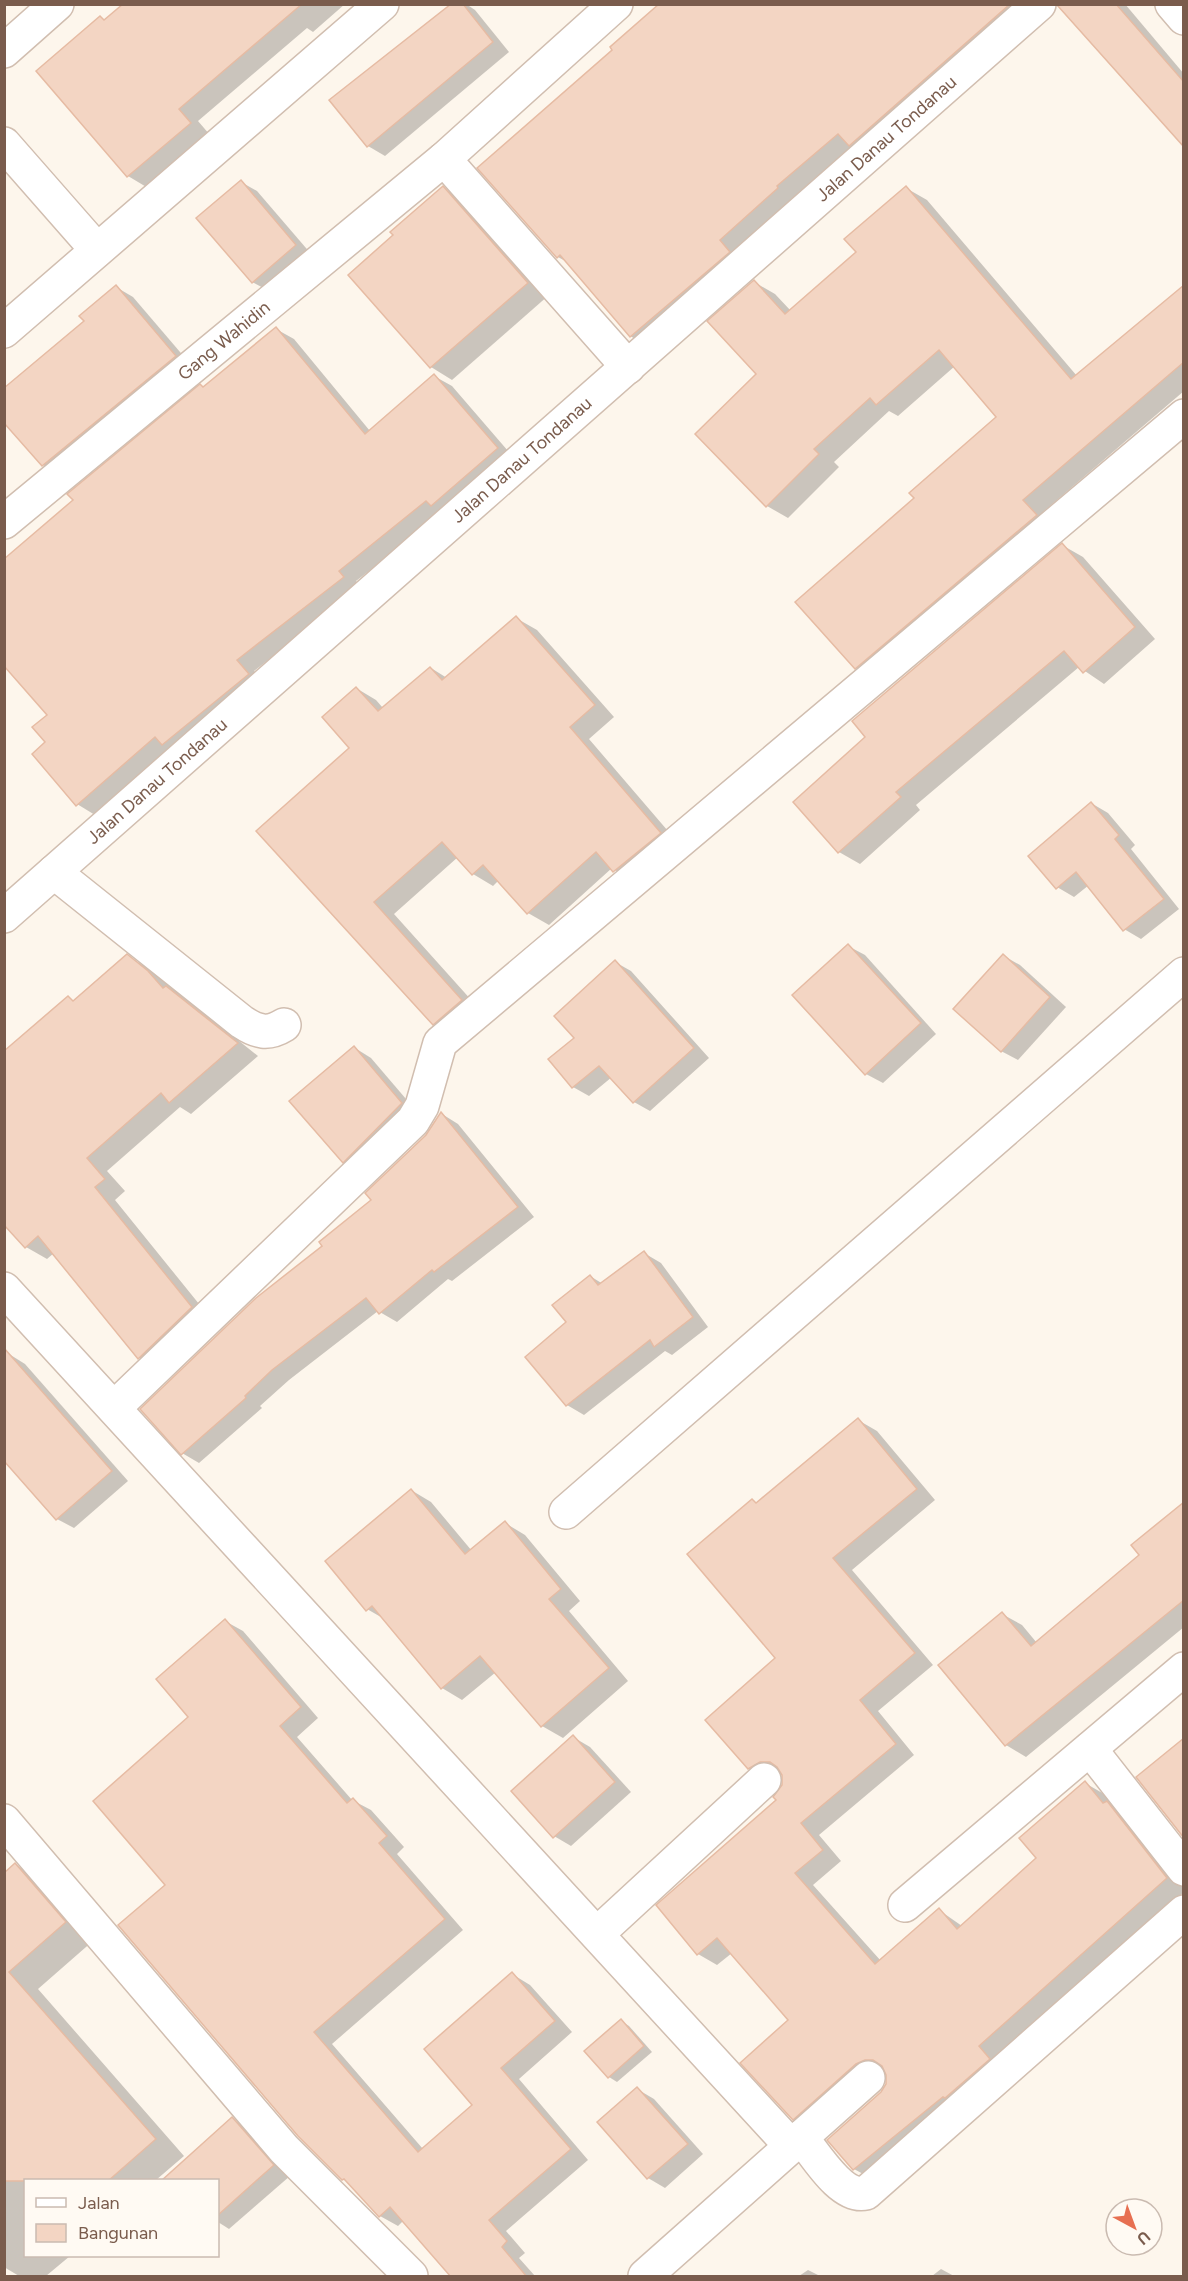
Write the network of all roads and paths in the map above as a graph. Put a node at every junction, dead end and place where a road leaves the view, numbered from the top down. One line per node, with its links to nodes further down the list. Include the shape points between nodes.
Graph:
1 (57, 4): 7 (street)
2 (382, 4): 10 (street)
3 (616, 4): 9 (street, Gang Wahidin)
4 (1039, 4): 12 (street, Jalan Danau Tondanau)
5 (1172, 4): 6 (street)
6 (1184, 18)
7 (4, 51)
8 (4, 144): 10 (street)
9 (444, 159): 12 (street); 14 (street, Gang Wahidin)
10 (97, 250): 11 (street)
11 (4, 331)
12 (628, 367): 15 (street, Jalan Danau Tondanau)
13 (1184, 416): 20 (street, via 440,1043 422,1106 412,1121)
14 (4, 522)
15 (54, 872): 16 (street, Jalan Danau Tondanau); 18 (street, via 242,1022 263,1033)
16 (4, 916)
17 (1184, 974): 21 (street)
18 (284, 1025)
19 (4, 1289): 20 (street)
20 (114, 1408): 29 (street)
21 (566, 1512)
22 (1184, 1669): 23 (street)
23 (1090, 1749): 26 (street); 27 (street)
24 (764, 1780): 29 (street)
25 (4, 1821): 32 (street, via 284,2149)
26 (1184, 1869)
27 (905, 1905)
28 (1184, 1912): 31 (street, via 866,2193 857,2195 844,2189)
29 (597, 1934): 31 (street)
30 (868, 2078): 31 (street)
31 (796, 2142): 33 (street)
32 (411, 2277)
33 (645, 2277)

